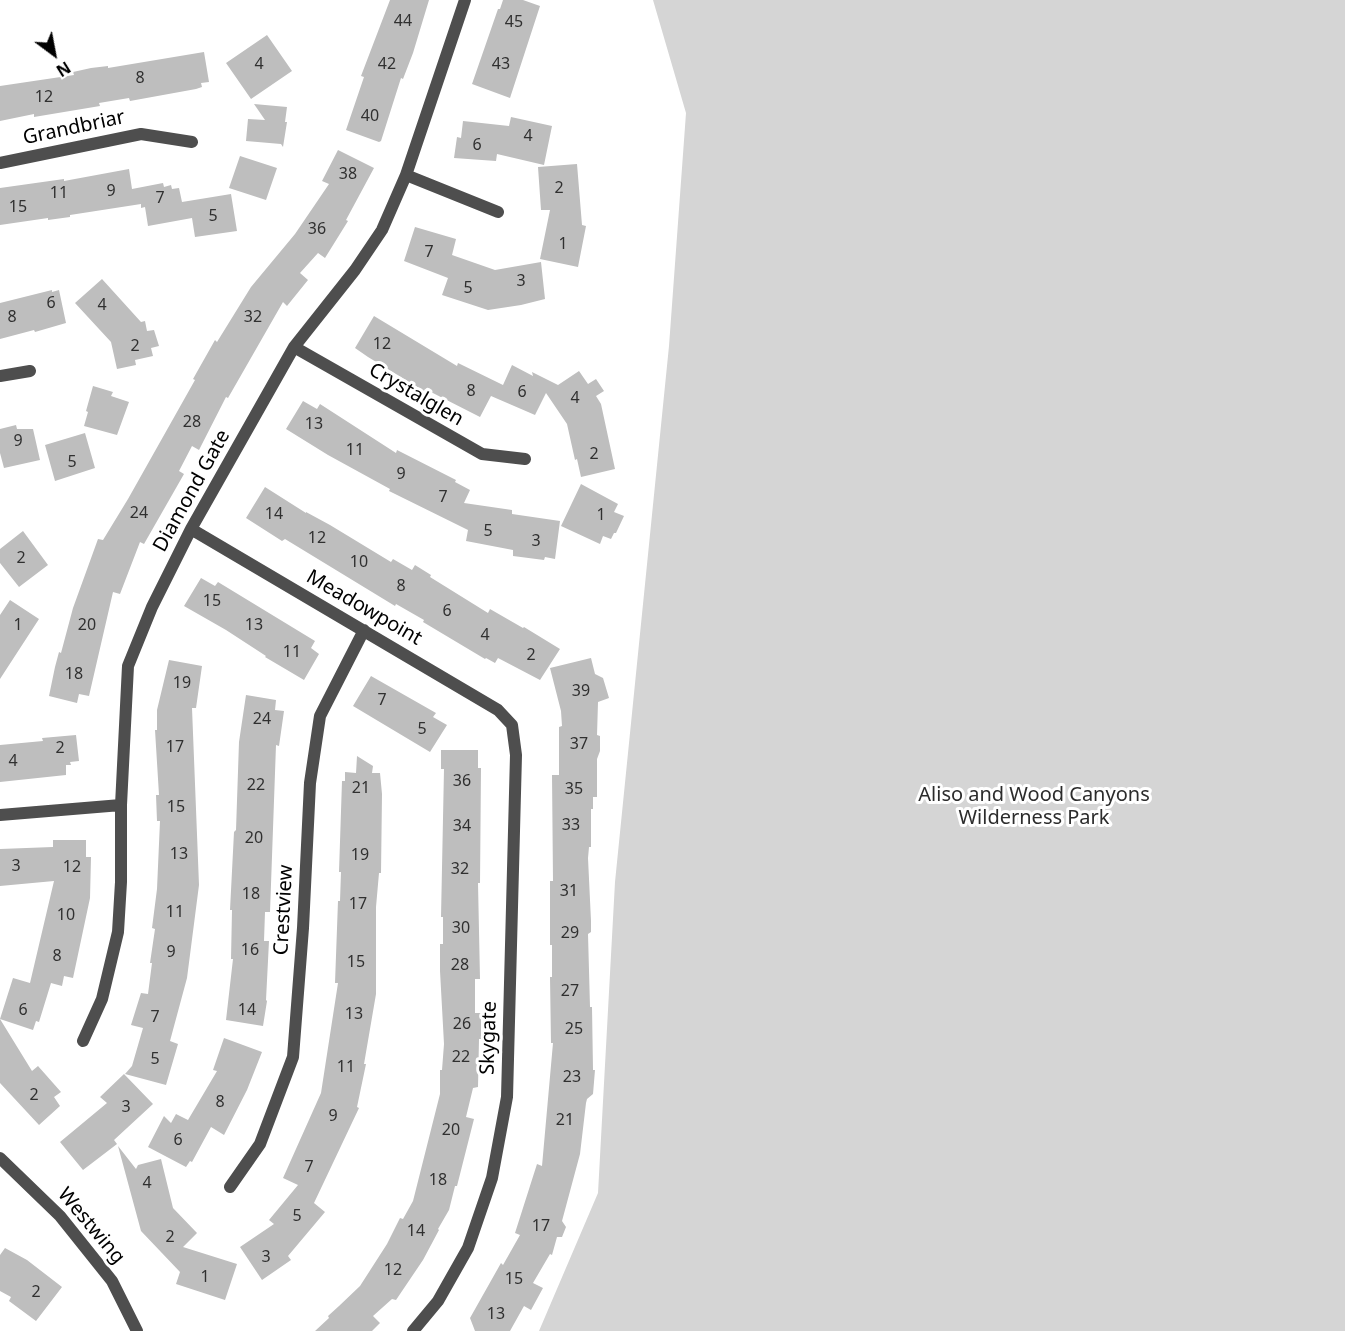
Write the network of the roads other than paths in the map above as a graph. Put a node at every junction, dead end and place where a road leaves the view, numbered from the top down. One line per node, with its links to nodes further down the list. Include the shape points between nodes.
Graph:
1 (465, 0): 4 (street, Diamond Gate)
2 (192, 142): 3 (street, Grandbriar, via 141,134)
3 (0, 163)
4 (406, 175): 5 (street); 6 (street, Diamond Gate, via 382,230)
5 (498, 212)
6 (294, 347): 9 (street, Crystalglen, via 482,454); 10 (street, Diamond Gate)
7 (30, 371): 8 (street)
8 (0, 376)
9 (525, 459)
10 (191, 530): 11 (street, Meadowpoint); 13 (street, Diamond Gate, via 152,607 128,666)
11 (364, 630): 12 (street, Meadowpoint, via 498,710); 17 (street, Crestview, via 320,716 310,783 293,1056 260,1144)
12 (512, 725): 19 (street, Skygate, via 516,755 507,1097 492,1178 468,1248 438,1301)
13 (121, 805): 14 (street); 15 (street, Diamond Gate, via 118,932 102,999)
14 (0, 815)
15 (82, 1041)
16 (0, 1158): 18 (street, Westwing, via 60,1216 105,1271)
17 (230, 1187)
18 (137, 1331)
19 (413, 1331)

